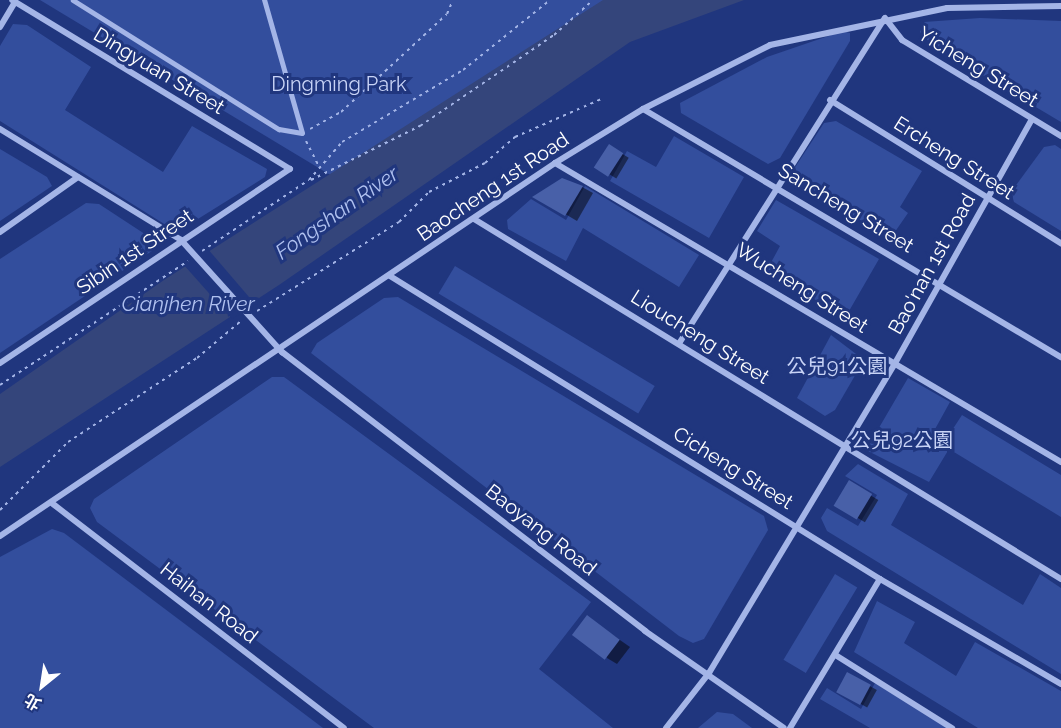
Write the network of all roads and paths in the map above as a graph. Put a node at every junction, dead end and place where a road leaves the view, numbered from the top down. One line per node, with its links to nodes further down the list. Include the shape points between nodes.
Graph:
1 (73, 0): 15 (lane, via 279,129)
2 (264, 0): 15 (lane)
3 (453, 0): 15 (path, via 447,14 341,112)
4 (550, 0): 19 (path, via 463,70 342,142)
5 (593, 0): 21 (path, via 554,35 420,126)
6 (14, 1): 9 (street); 18 (street, Dingyuan Street)
7 (1061, 6): 8 (street, Baocheng 1st Road, via 947,8)
8 (885, 18): 11 (street); 12 (street, Baocheng 1st Road, via 770,45); 13 (street, Yicheng Street, via 902,40)
9 (0, 27)
10 (602, 99): 40 (path, via 515,136 485,163 429,192 399,222 321,267 297,291 226,329 198,358 68,442)
11 (830, 100): 22 (street); 23 (street, Ercheng Street)
12 (643, 109): 17 (street, Baocheng 1st Road); 22 (street, Sancheng Street)
13 (1032, 119): 16 (street, Yicheng Street); 23 (street, Bao'nan 1st Road)
14 (0, 129): 20 (street, Baoyang Road)
15 (302, 133): 19 (path)
16 (1061, 136)
17 (555, 163): 24 (street, Baocheng 1st Road); 28 (street, Wucheng Street)
18 (290, 169): 26 (street, Sibin 1st Street)
19 (320, 169): 21 (path)
20 (78, 177): 25 (street); 26 (street, Baoyang Road)
21 (306, 183): 36 (path)
22 (778, 185): 28 (street); 30 (street, Sancheng Street)
23 (987, 199): 27 (street, Ercheng Street); 30 (street, Bao'nan 1st Road)
24 (474, 219): 29 (street, Baocheng 1st Road); 31 (street, Lioucheng Street)
25 (0, 232)
26 (181, 240): 32 (street, Baoyang Road, bridge); 34 (street, Sibin 1st Street)
27 (1061, 243)
28 (730, 263): 31 (street); 35 (street, Wucheng Street)
29 (390, 276): 32 (street, Baocheng 1st Road); 41 (street, Cicheng Street)
30 (939, 284): 33 (street, Sancheng Street); 35 (street, Bao'nan 1st Road)
31 (680, 342): 37 (street, Lioucheng Street)
32 (282, 352): 39 (street, Baocheng 1st Road); 46 (street, Baoyang Road, via 645,631)
33 (1061, 357)
34 (0, 363)
35 (894, 365): 37 (street, Bao'nan 1st Road); 38 (street, Wucheng Street)
36 (0, 385)
37 (845, 446): 41 (street, Bao'nan 1st Road); 44 (street, Lioucheng Street)
38 (1061, 462)
39 (53, 504): 42 (street, Baocheng 1st Road); 48 (street, Haihan Road)
40 (0, 510)
41 (797, 526): 43 (street, Cicheng Street); 46 (street, Bao'nan 1st Road)
42 (0, 536)
43 (880, 579): 45 (street); 47 (street, Cicheng Street)
44 (1061, 579)
45 (837, 656): 51 (street); 52 (street)
46 (709, 673): 49 (street, Bao'nan 1st Road); 50 (street, Baoyang Road)
47 (1061, 684)
48 (344, 728)
49 (666, 728)
50 (784, 728)
51 (790, 728)
52 (952, 728)

